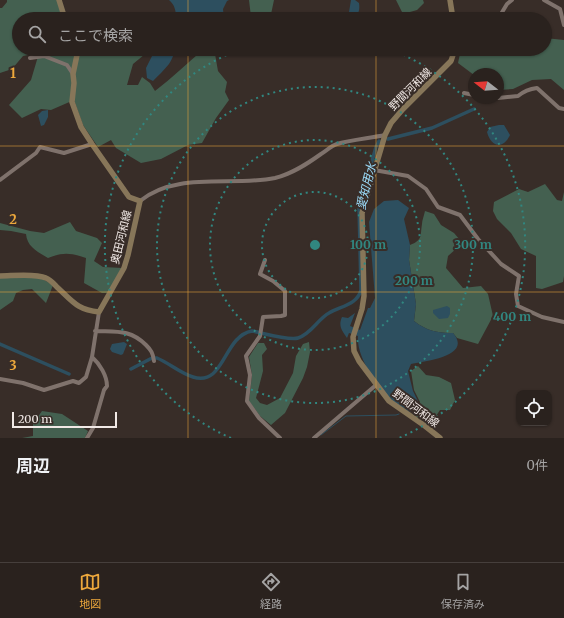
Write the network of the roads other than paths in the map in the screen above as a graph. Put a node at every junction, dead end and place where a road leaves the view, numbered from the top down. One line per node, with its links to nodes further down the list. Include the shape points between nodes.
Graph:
1 (59, 0): 5 (main road)
2 (450, 0): 6 (main road)
3 (512, 0): 7 (street)
4 (544, 0): 8 (street, via 560,9)
5 (63, 12)
6 (452, 12)
7 (503, 12)
8 (564, 25)
9 (76, 56): 12 (main road, 奥田河和線)
10 (453, 56): 17 (main road, 野間河和線, via 451,61 403,109)
11 (30, 58): 12 (street, via 44,56 67,65)
12 (73, 74): 18 (main road, 奥田河和線, via 72,102 81,126)
13 (464, 93): 14 (street)
14 (468, 94)
15 (504, 97): 16 (street, via 518,96 522,92 537,88 559,108)
16 (564, 109)
17 (384, 135): 19 (main road, 野間河和線); 21 (street, via 336,144 310,162 274,178 182,183 160,190)
18 (92, 144): 20 (street, via 64,153 40,147 36,153); 21 (main road, 奥田河和線, via 129,197)
19 (374, 170): 25 (street, via 408,176 426,189 438,207 460,215 478,239 502,264 518,276 518,306 542,317); 30 (main road, 野間河和線, via 362,212 365,290 353,337 356,356)
20 (0, 180)
21 (140, 201): 24 (main road, 奥田河和線, via 124,268)
22 (265, 260): 32 (street, via 260,274 285,291 285,314 263,317 260,336 246,356 250,375 247,401 259,418)
23 (0, 276): 24 (main road, via 46,278 76,305 87,311)
24 (99, 312): 26 (street)
25 (564, 322)
26 (95, 331): 27 (street); 28 (street, via 127,333 138,337 150,349)
27 (92, 357): 29 (street, via 86,377 79,383 73,381 44,390); 31 (street, via 102,369 107,386 93,428)
28 (154, 361)
29 (0, 379)
30 (376, 385): 33 (street); 34 (main road, 野間河和線, via 393,406 426,426)
31 (87, 438)
32 (280, 438)
33 (314, 438)
34 (440, 438)

